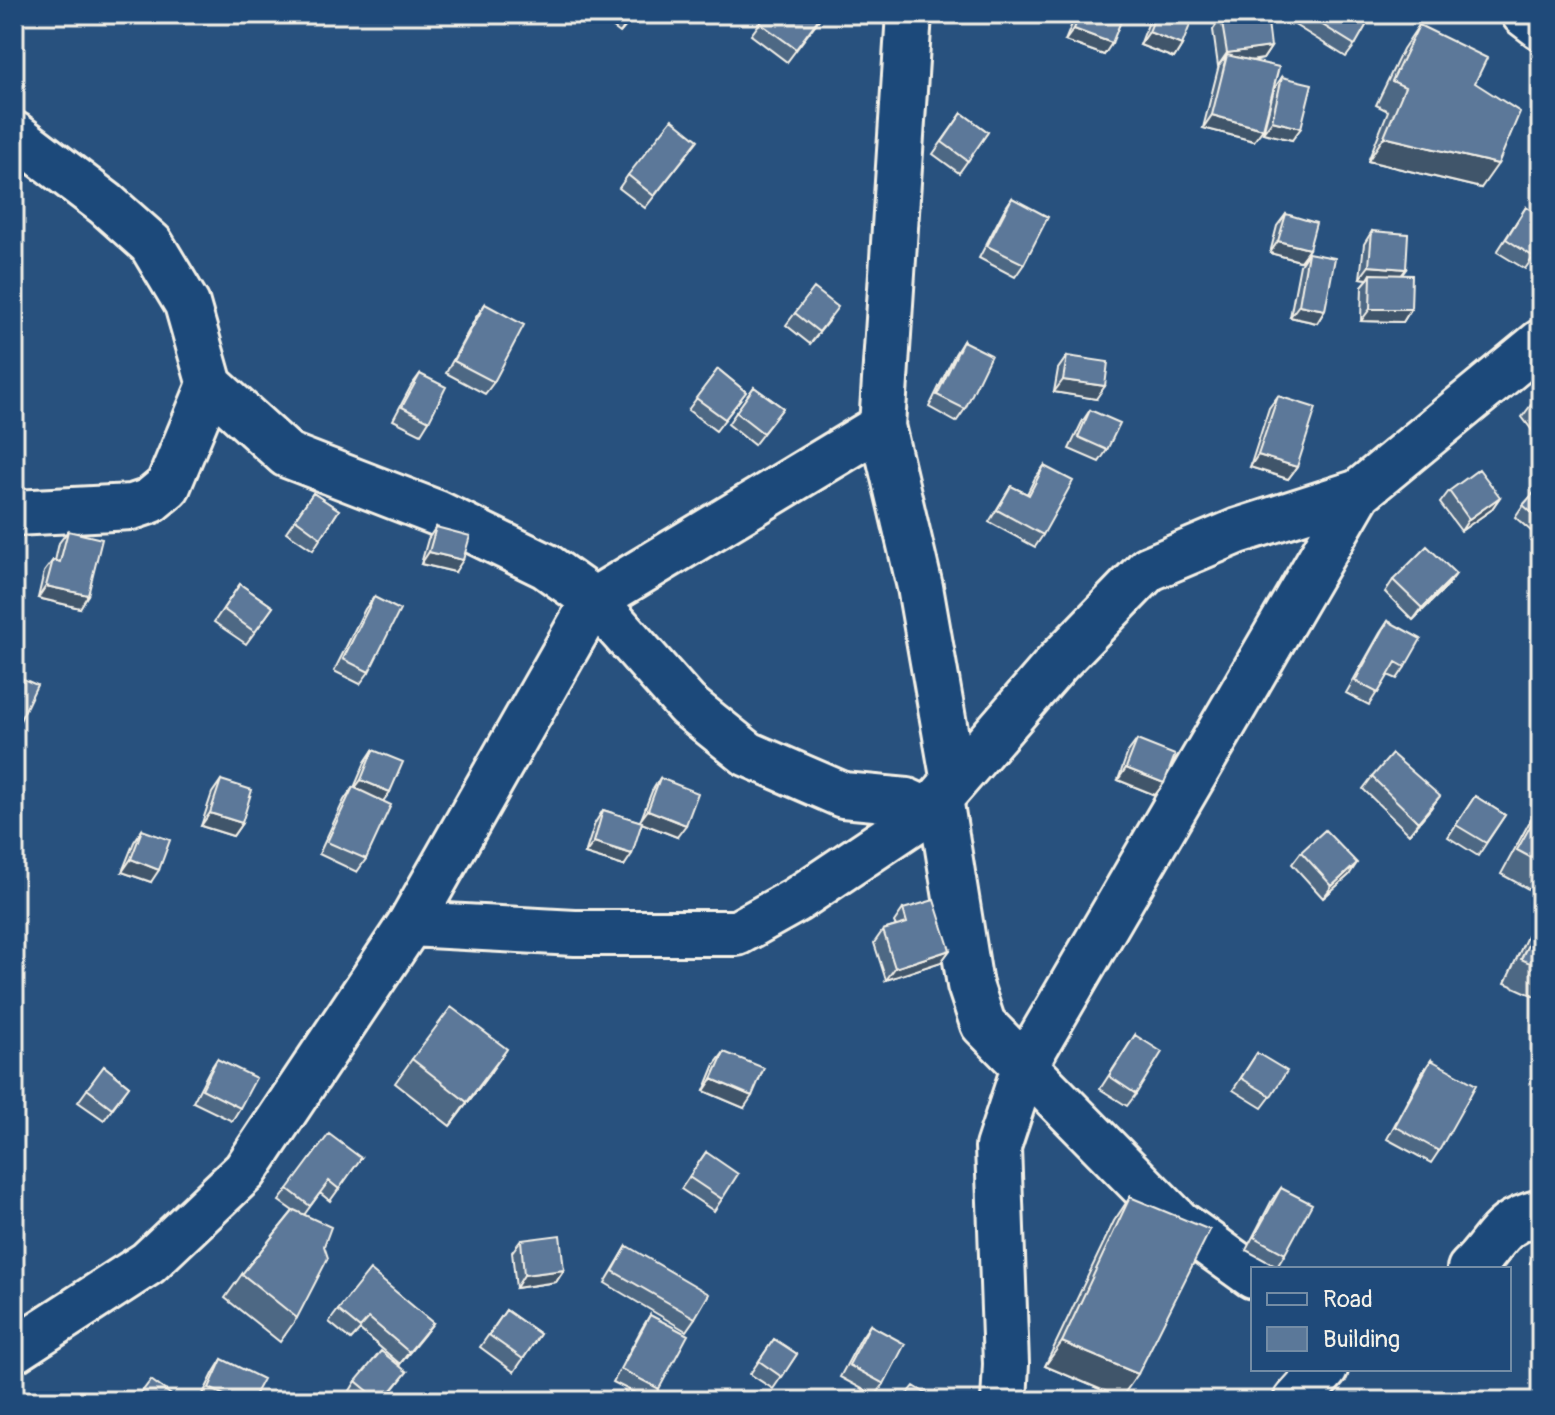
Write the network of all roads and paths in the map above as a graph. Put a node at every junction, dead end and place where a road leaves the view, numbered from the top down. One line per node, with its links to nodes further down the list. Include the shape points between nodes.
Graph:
1 (909, 14): 7 (street)
2 (1524, 14): 3 (street)
3 (1541, 27)
4 (14, 134): 6 (street, via 151,244 187,304)
5 (1541, 342): 8 (street)
6 (210, 385): 9 (street, via 168,486 150,501 132,507); 10 (street, via 287,455 437,513 546,566)
7 (882, 426): 10 (street); 11 (street, via 920,587)
8 (1359, 492): 11 (street, via 1238,531 1148,569 1059,661); 13 (street)
9 (14, 513)
10 (594, 600): 11 (street, via 687,705 748,754 843,795 907,801); 12 (street)
11 (941, 797): 12 (street, via 796,900 737,933 575,933); 13 (street, via 970,985 983,1024)
12 (410, 924): 17 (street, via 245,1171 148,1263)
13 (1025, 1065): 16 (street, via 1178,1222); 19 (street, via 998,1147)
14 (1541, 1212): 15 (street, via 1503,1228)
15 (1472, 1267)
16 (1251, 1275)
17 (14, 1350)
18 (1323, 1371): 20 (street)
19 (1004, 1401)
20 (1296, 1401)

